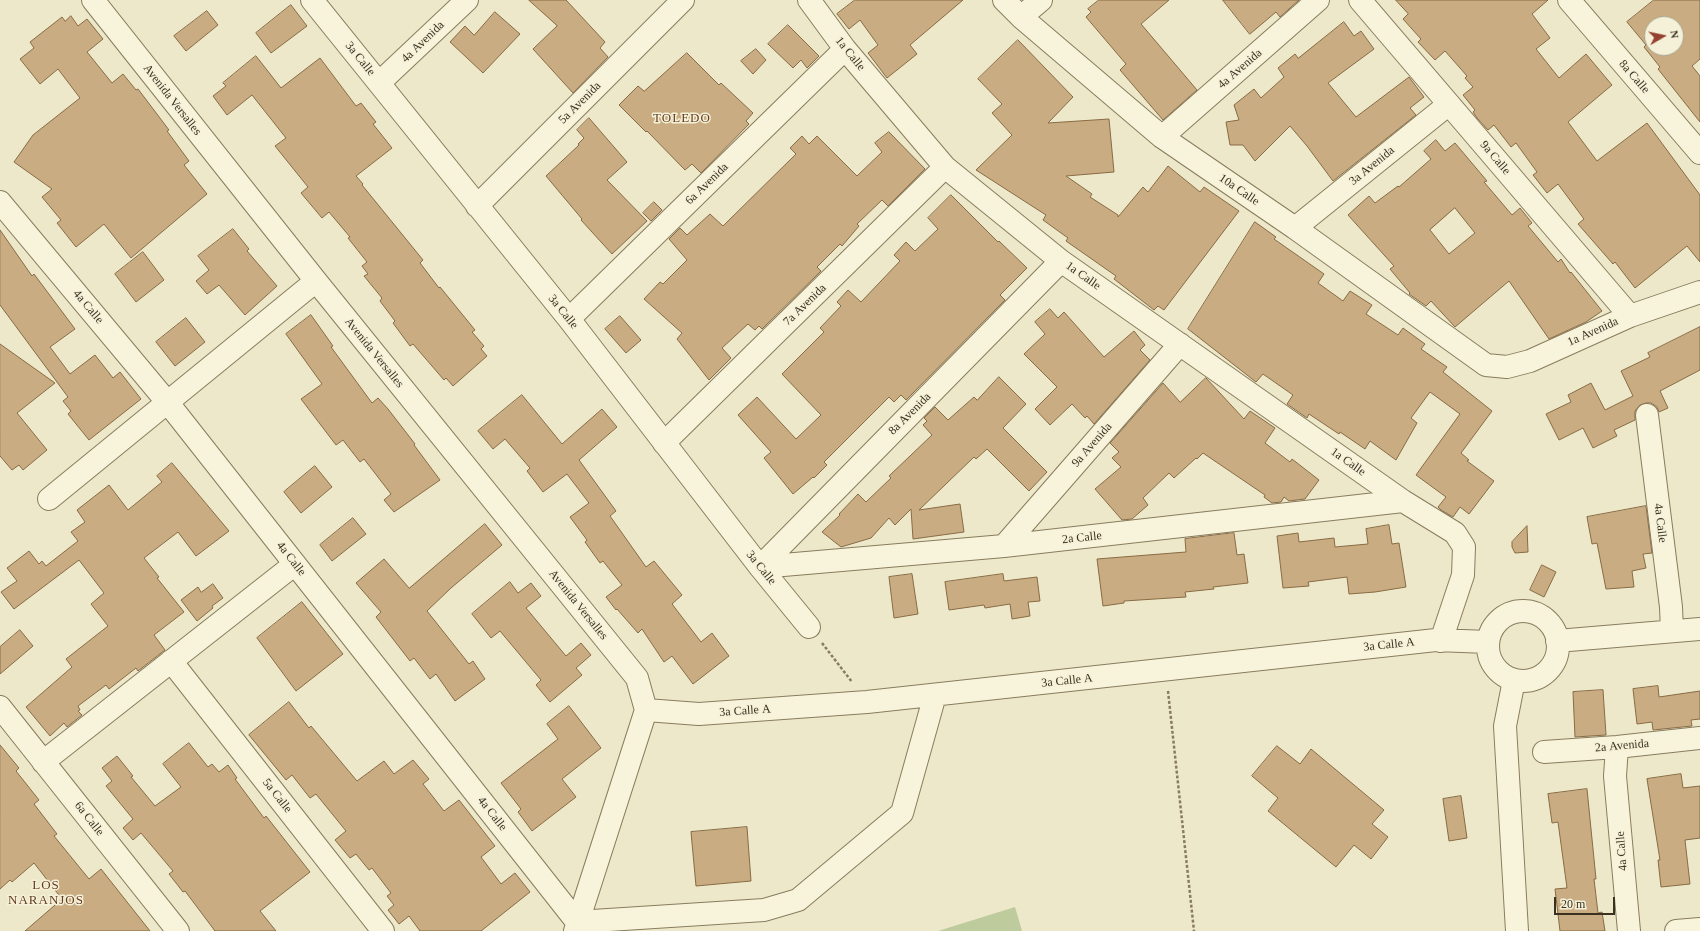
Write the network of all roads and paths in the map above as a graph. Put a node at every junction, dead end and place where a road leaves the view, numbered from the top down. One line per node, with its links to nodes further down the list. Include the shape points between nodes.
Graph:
1 (93, 0): 22 (street, Avenida Versalles)
2 (312, 0): 13 (street, 3a Calle)
3 (467, 0): 13 (street, 4a Avenida)
4 (683, 0): 19 (street, 5a Avenida)
5 (809, 0): 12 (street, 1a Calle)
6 (1004, 0): 11 (street, 10a Calle)
7 (1041, 0): 11 (street)
8 (1318, 0): 15 (street, 4a Avenida)
9 (1360, 0): 14 (street, 9a Calle)
10 (1569, 0): 16 (street, 8a Calle)
11 (1021, 17): 15 (street, 10a Calle)
12 (845, 49): 17 (street, 1a Calle); 25 (street, 6a Avenida)
13 (379, 83): 19 (street, 3a Calle)
14 (1449, 104): 20 (street, 3a Avenida); 24 (street, 9a Calle)
15 (1162, 138): 20 (street, 10a Calle)
16 (1700, 154)
17 (945, 167): 21 (street, 1a Calle); 30 (street, 7a Avenida)
18 (0, 202): 28 (street, 4a Calle)
19 (477, 206): 25 (street, 3a Calle)
20 (1295, 228): 27 (street, 10a Calle)
21 (1061, 262): 26 (street, 1a Calle); 35 (street, 8a Avenida)
22 (316, 281): 28 (street); 48 (street, Avenida Versalles, via 637,678)
23 (1700, 292): 24 (street, 1a Avenida)
24 (1630, 316): 27 (street, 1a Avenida, via 1530,361 1507,367)
25 (569, 319): 30 (street, 3a Calle)
26 (1180, 344): 32 (street, 1a Calle); 33 (street, 9a Avenida)
27 (1486, 365)
28 (168, 402): 31 (street); 34 (street, 4a Calle)
29 (1647, 415): 38 (street, 4a Calle)
30 (664, 443): 35 (street, 3a Calle)
31 (49, 499)
32 (1403, 501): 33 (street, 2a Calle); 39 (street, 1a Calle, via 1455,533 1464,547 1463,575)
33 (1004, 546): 35 (street, 2a Calle)
34 (295, 564): 42 (street); 53 (street, 4a Calle)
35 (760, 567): 36 (street, 3a Calle)
36 (809, 627): 46 (path)
37 (1700, 629): 38 (street)
38 (1672, 631): 40 (street)
39 (1440, 641): 41 (street, 3a Calle A); 43 (street, 3a Calle A)
40 (1558, 641): 41 (street, via 1546,620 1532,612 1524,611 1501,618 1492,629); 44 (street, via 1554,663 1543,675 1530,681)
41 (1488, 642): 44 (street, via 1494,666 1503,675)
42 (171, 661): 52 (street); 56 (street, 5a Calle)
43 (1166, 670): 45 (street, 3a Calle A); 57 (path)
44 (1514, 680): 58 (street, via 1505,726)
45 (935, 695): 46 (street, 3a Calle A); 53 (street, via 902,813 798,900 764,910)
46 (868, 702): 48 (street, 3a Calle A, via 699,714)
47 (0, 707): 52 (street, 6a Calle)
48 (646, 710): 53 (street)
49 (1700, 738): 50 (street, 2a Avenida)
50 (1617, 747): 51 (street, 2a Avenida); 59 (street, 4a Calle, via 1615,776)
51 (1544, 752)
52 (43, 762): 55 (street, 6a Calle)
53 (576, 927)
54 (1700, 929): 60 (street)
55 (178, 931)
56 (383, 931)
57 (1194, 931)
58 (1517, 931)
59 (1629, 931)
60 (1676, 931)

